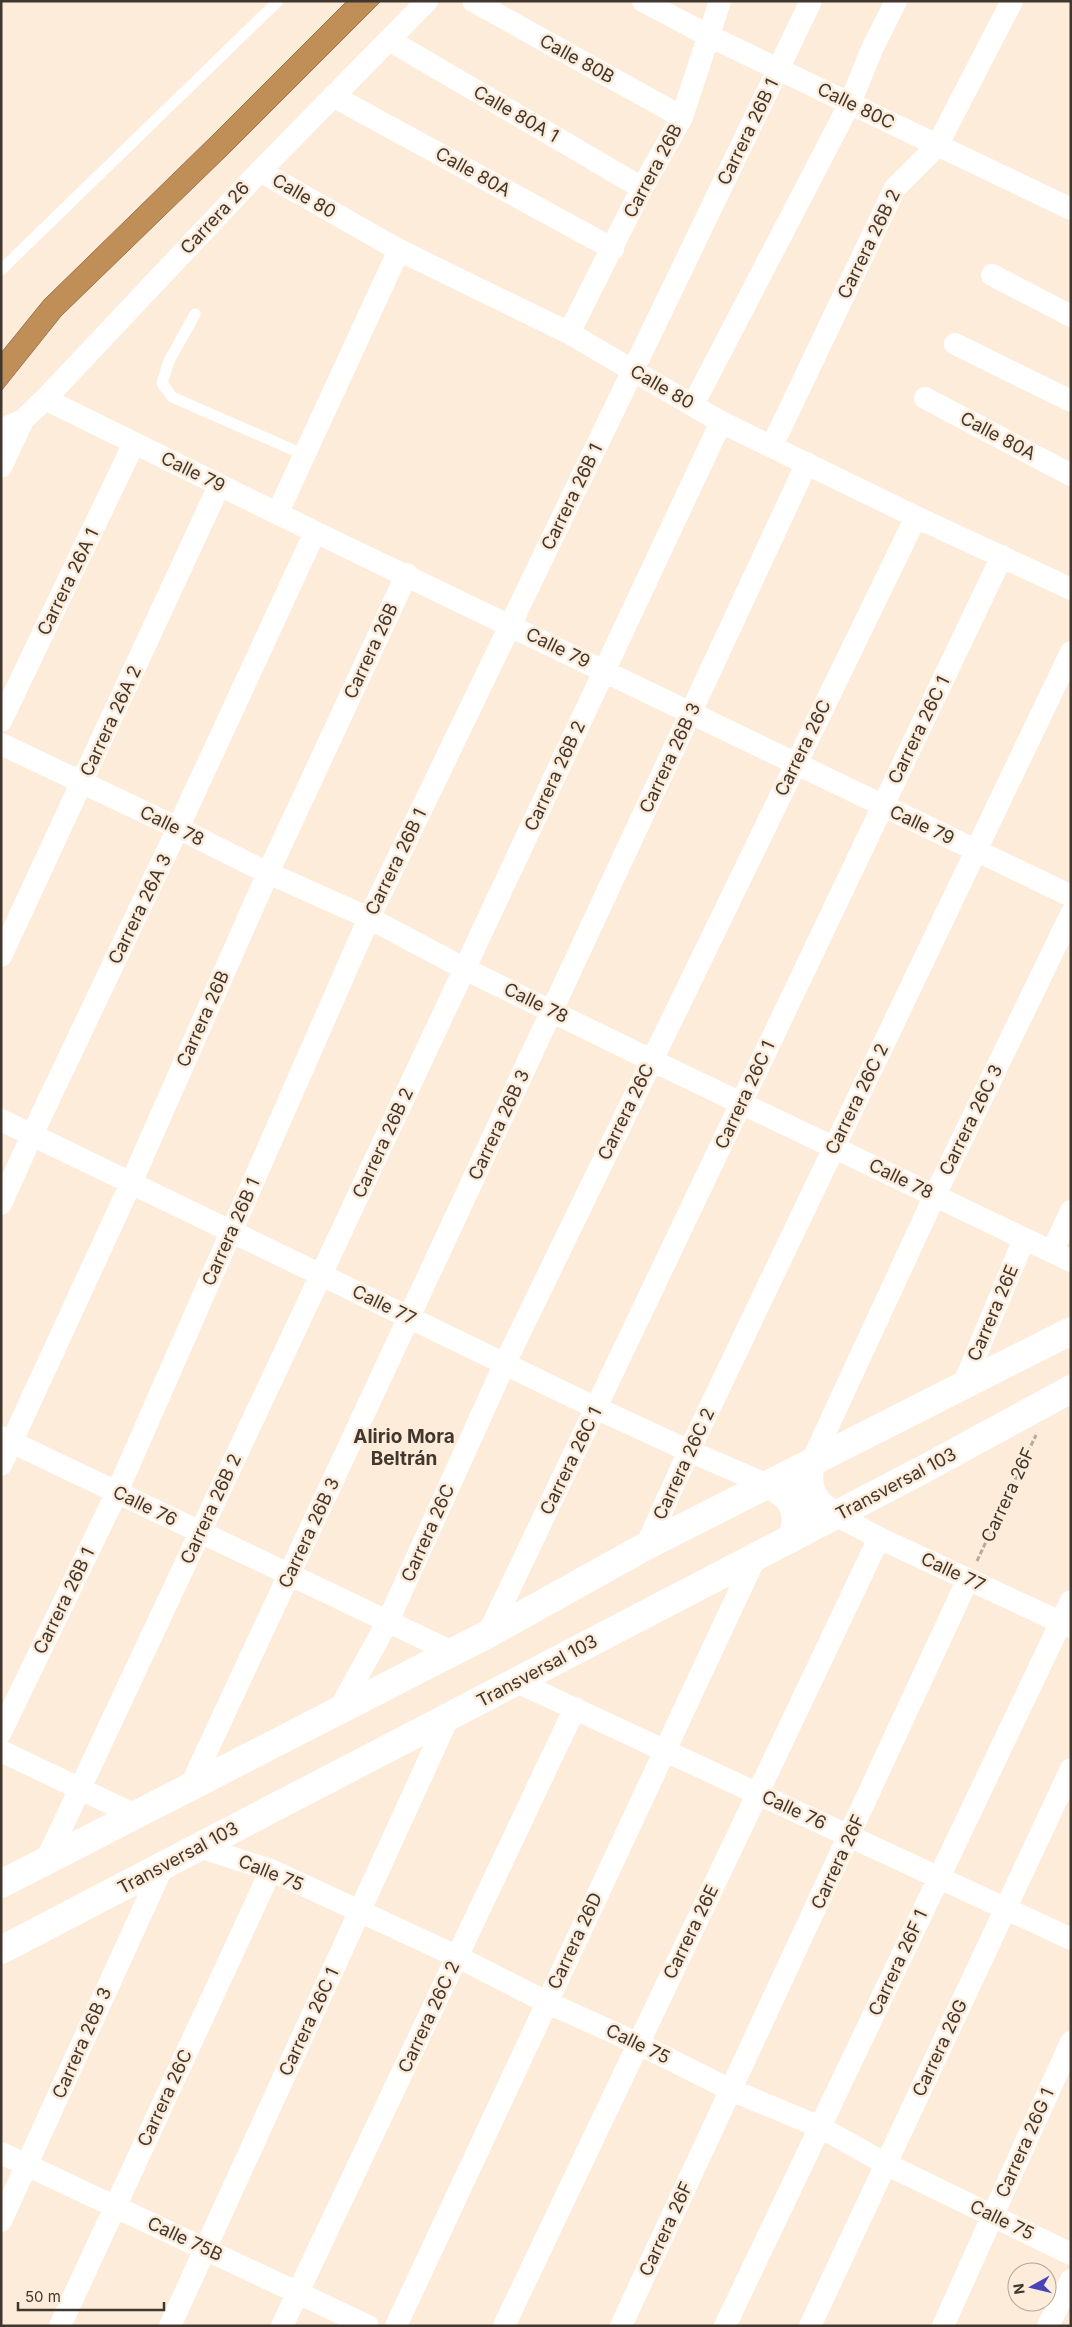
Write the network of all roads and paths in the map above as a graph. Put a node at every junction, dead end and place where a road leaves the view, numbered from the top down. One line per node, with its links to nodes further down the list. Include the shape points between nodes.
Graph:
1 (278, 1): 21 (lane)
2 (427, 1): 10 (street, Carrera 26)
3 (473, 1): 14 (street, Calle 80B)
4 (643, 1): 9 (street, Calle 80C)
5 (720, 1): 9 (street, Carrera 26B)
6 (811, 1): 11 (street, Carrera 26B 1)
7 (896, 1): 13 (street)
8 (1012, 1): 15 (street, Carrera 26B 2)
9 (709, 36): 11 (street, Calle 80C); 14 (street, Carrera 26B)
10 (388, 40): 12 (street, Carrera 26); 17 (street, Calle 80A 1)
11 (778, 69): 13 (street, Calle 80C); 27 (street, Carrera 26B 1)
12 (334, 96): 16 (street, Carrera 26); 19 (street, Calle 80A)
13 (850, 103): 15 (street, Calle 80C); 31 (street)
14 (682, 117): 17 (street, Carrera 26B)
15 (937, 146): 18 (street, Calle 80C); 36 (street, Carrera 26B 2, via 894,188)
16 (260, 171): 20 (street, Calle 80); 29 (street, Carrera 26)
17 (642, 188): 19 (street, Carrera 26B)
18 (1071, 209)
19 (613, 248): 25 (street, Carrera 26B)
20 (399, 250): 25 (street, Calle 80); 37 (street)
21 (1, 270)
22 (992, 275): 24 (street)
23 (195, 314): 37 (lane, via 162,383 172,397)
24 (1071, 316)
25 (569, 333): 27 (street, Calle 80)
26 (955, 344): 30 (street)
27 (633, 370): 31 (street, Calle 80); 48 (street, Carrera 26B 1)
28 (925, 398): 40 (street, Calle 80A)
29 (45, 399): 32 (street, Carrera 26); 35 (street, Calle 79)
30 (1071, 401)
31 (692, 405): 33 (street, Calle 80)
32 (23, 420): 34 (street, Carrera 26); 39 (street)
33 (721, 422): 36 (street, Calle 80); 50 (street, Carrera 26B 2)
34 (1, 430)
35 (134, 443): 41 (street, Calle 79); 52 (street, Carrera 26A 1)
36 (772, 446): 38 (street, Calle 80)
37 (305, 455): 42 (street)
38 (807, 463): 43 (street, Calle 80); 51 (street, Carrera 26B 3)
39 (1, 467)
40 (1071, 475)
41 (219, 486): 42 (street, Calle 79); 55 (street, Carrera 26A 2)
42 (278, 512): 44 (street, Calle 79)
43 (916, 517): 45 (street, Calle 80); 54 (street, Carrera 26C)
44 (315, 532): 46 (street, Calle 79); 57 (street, Carrera 26A 3)
45 (1002, 556): 47 (street, Calle 80); 56 (street, Carrera 26C 1)
46 (407, 574): 48 (street, Calle 79); 59 (street, Carrera 26B)
47 (1071, 589)
48 (511, 624): 50 (street, Calle 79); 62 (street, Carrera 26B 1)
49 (1071, 652): 58 (street, Carrera 26C 2)
50 (605, 670): 51 (street, Calle 79); 64 (street, Carrera 26B 2)
51 (691, 712): 54 (street, Calle 79); 65 (street, Carrera 26B 3)
52 (1, 722)
53 (1, 744): 55 (street, Calle 78)
54 (795, 765): 56 (street, Calle 79); 66 (street, Carrera 26C)
55 (82, 784): 57 (street, Calle 78); 63 (street, Carrera 26A 2)
56 (883, 806): 58 (street, Calle 79); 67 (street, Carrera 26C 1)
57 (178, 828): 59 (street, Calle 78); 69 (street, Carrera 26A 3)
58 (976, 850): 60 (street, Calle 79); 70 (street, Carrera 26C 2)
59 (268, 873): 62 (street, Calle 78); 71 (street, Carrera 26B)
60 (1071, 896)
61 (1071, 914): 72 (street, Carrera 26C 3)
62 (369, 918): 64 (street, Calle 78); 75 (street, Carrera 26B 1)
63 (1, 956)
64 (465, 968): 65 (street, Calle 78); 78 (street, Carrera 26B 2)
65 (552, 1010): 66 (street, Calle 78); 79 (street, Carrera 26B 3)
66 (651, 1060): 67 (street, Calle 78); 81 (street, Carrera 26C)
67 (742, 1102): 70 (street, Calle 78); 84 (street, Carrera 26C 1)
68 (1, 1120): 69 (street, Calle 77)
69 (32, 1135): 71 (street, Calle 77); 73 (street, Carrera 26A 3)
70 (834, 1146): 72 (street, Calle 78); 87 (street, Carrera 26C 2)
71 (131, 1183): 75 (street, Calle 77); 86 (street, Carrera 26B)
72 (935, 1195): 76 (street, Calle 78); 88 (street, Carrera 26C 3)
73 (1, 1204)
74 (1071, 1212): 77 (street)
75 (232, 1232): 78 (street, Calle 77); 91 (street, Carrera 26B 1)
76 (1024, 1239): 77 (street, Calle 78); 82 (street, Carrera 26E)
77 (1061, 1256)
78 (321, 1275): 79 (street, Calle 77); 93 (street, Carrera 26B 2)
79 (409, 1317): 81 (street, Calle 77); 98 (street, Carrera 26B 3)
80 (1071, 1331): 82 (street)
81 (505, 1363): 84 (street, Calle 77); 101 (street, Carrera 26C)
82 (962, 1388): 88 (street)
83 (1071, 1389): 92 (street, Transversal 103)
84 (596, 1408): 87 (street, Calle 77); 103 (street, Carrera 26C 1)
85 (1038, 1433): 99 (path, Carrera 26F)
86 (7, 1440): 89 (street, Carrera 26B); 91 (street, Calle 76)
87 (689, 1451): 90 (street, Calle 77); 96 (street, Carrera 26C 2)
88 (811, 1463): 90 (street); 92 (street, via 809,1489 824,1510)
89 (1, 1465)
90 (768, 1485): 95 (street, via 785,1494 795,1511); 96 (street)
91 (116, 1492): 93 (street, Calle 76); 109 (street, Carrera 26B 1)
92 (836, 1515): 94 (street, Calle 77); 95 (street, Transversal 103)
93 (200, 1532): 98 (street, Calle 76); 113 (street, Carrera 26B 2)
94 (879, 1538): 99 (street, Calle 77); 115 (street, Carrera 26E)
95 (791, 1539): 97 (street, Transversal 103)
96 (646, 1546): 103 (street)
97 (755, 1558): 105 (street, Transversal 103); 110 (street, Carrera 26D)
98 (290, 1574): 101 (street, Calle 76); 114 (street, Carrera 26B 3)
99 (968, 1579): 102 (street, Calle 77); 117 (street, Carrera 26F)
100 (1071, 1601): 102 (street, Carrera 26F 1)
101 (388, 1621): 104 (street, Calle 76); 106 (street, Carrera 26C)
102 (1066, 1624): 122 (street, Carrera 26F 1)
103 (488, 1634): 104 (street)
104 (452, 1652): 106 (street)
105 (517, 1682): 107 (street, Calle 76); 108 (street, Transversal 103)
106 (340, 1708): 114 (street)
107 (576, 1708): 110 (street, Calle 76); 128 (street, Carrera 26C 2)
108 (448, 1718): 118 (street, Transversal 103); 125 (street, Carrera 26C 1)
109 (1, 1732)
110 (664, 1749): 115 (street, Calle 76); 129 (street, Carrera 26D)
111 (1, 1751): 113 (street)
112 (1071, 1770): 124 (street, Carrera 26G)
113 (80, 1788): 116 (street); 119 (street, Carrera 26B 2)
114 (190, 1788): 116 (street)
115 (759, 1794): 117 (street, Calle 76); 130 (street, Carrera 26E)
116 (135, 1815): 119 (street)
117 (850, 1836): 122 (street, Calle 76); 132 (street, Carrera 26F)
118 (200, 1847): 120 (street, Transversal 103); 121 (street, Calle 75)
119 (45, 1863): 123 (street)
120 (163, 1866): 127 (street, Transversal 103); 136 (street, Carrera 26B 3)
121 (270, 1870): 125 (street, Calle 75); 137 (street, Carrera 26C)
122 (939, 1878): 124 (street, Calle 76); 133 (street, Carrera 26F 1)
123 (1, 1884)
124 (1005, 1909): 126 (street, Calle 76); 135 (street, Carrera 26G)
125 (360, 1911): 128 (street, Calle 75); 140 (street, Carrera 26C 1)
126 (1071, 1939)
127 (4, 1953)
128 (458, 1956): 129 (street, Calle 75); 143 (street, Carrera 26C 2)
129 (546, 2002): 130 (street, Calle 75); 148 (street, Carrera 26D)
130 (637, 2042): 132 (street, Calle 75); 149 (street, Carrera 26E)
131 (1071, 2042): 138 (street, Carrera 26G 1)
132 (731, 2090): 133 (street, Calle 75); 150 (street, Carrera 26F)
133 (820, 2127): 135 (street, Calle 75); 151 (street, Carrera 26F 1)
134 (1, 2153): 136 (street, Calle 75B)
135 (886, 2164): 138 (street, Calle 75); 152 (street, Carrera 26G)
136 (26, 2165): 137 (street, Calle 75B); 139 (street, Carrera 26B 3)
137 (115, 2207): 140 (street, Calle 75B); 144 (street, Carrera 26C)
138 (992, 2215): 141 (street, Calle 75); 153 (street, Carrera 26G 1)
139 (1, 2220)
140 (205, 2249): 143 (street, Calle 75B); 145 (street, Carrera 26C 1)
141 (1071, 2254)
142 (1071, 2280): 154 (street)
143 (298, 2293): 146 (street, Carrera 26C 2); 147 (street, Calle 75B)
144 (60, 2326)
145 (170, 2326)
146 (282, 2326)
147 (368, 2326)
148 (396, 2326)
149 (504, 2326)
150 (621, 2326)
151 (726, 2326)
152 (810, 2326)
153 (943, 2326)
154 (1048, 2326)

